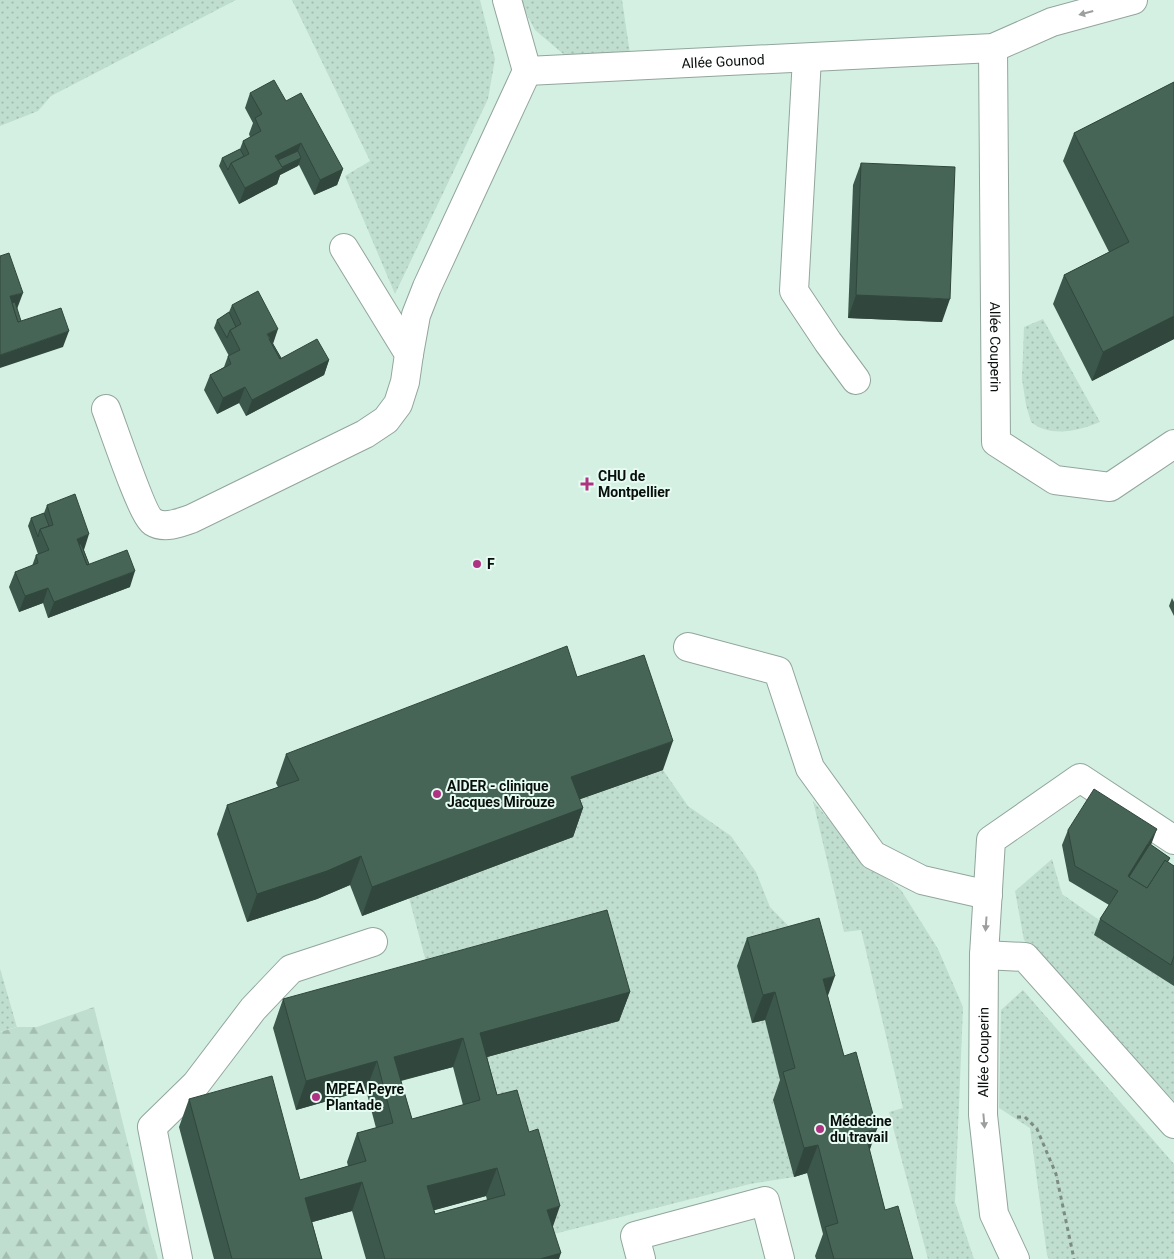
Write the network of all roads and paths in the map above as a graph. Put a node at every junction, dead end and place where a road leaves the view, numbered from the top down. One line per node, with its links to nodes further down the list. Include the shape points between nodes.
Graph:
1 (507, 0): 5 (street)
2 (1133, 0): 3 (street, one-way to 3, via 1052,22)
3 (993, 48): 4 (street, Allée Gounod); 10 (street, Allée Couperin, via 996,442 1055,480 1110,487)
4 (807, 58): 5 (street, Allée Gounod); 8 (street, via 794,291)
5 (527, 71): 7 (street, via 427,287 416,315)
6 (344, 248): 7 (street)
7 (409, 354): 9 (street, via 398,404 386,420 365,434 179,524 151,521 142,506)
8 (856, 380)
9 (106, 409)
10 (1174, 444)
11 (688, 647): 13 (street, via 778,671 810,768 873,855 922,880)
12 (1174, 840): 13 (street, Allée Couperin, via 1080,778 991,840)
13 (988, 895): 15 (street, Allée Couperin, one-way to 15)
14 (373, 942): 18 (street, via 291,969 253,1009 196,1084 152,1127)
15 (984, 955): 16 (street, Allée Couperin); 17 (street, via 1025,957)
16 (984, 1115): 21 (street, Allée Couperin, one-way to 21, via 994,1214); 22 (path, via 1024,1117 1037,1129 1056,1174)
17 (1174, 1124)
18 (178, 1259)
19 (641, 1259): 20 (street, via 635,1236 765,1202)
20 (780, 1259)
21 (1015, 1259)
22 (1074, 1259)

